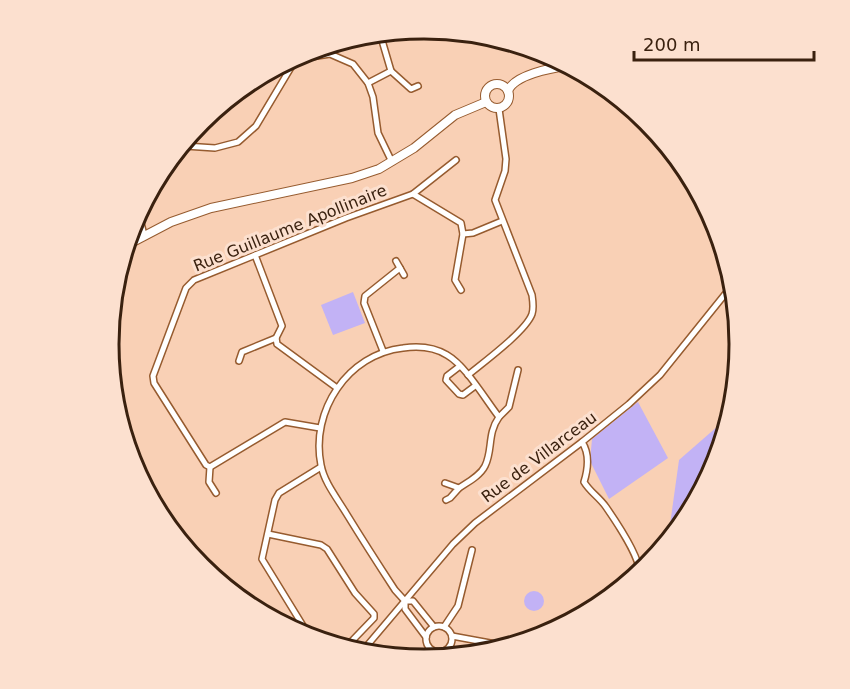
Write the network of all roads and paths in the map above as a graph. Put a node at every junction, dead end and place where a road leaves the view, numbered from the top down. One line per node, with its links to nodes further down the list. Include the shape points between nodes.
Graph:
1 (383, 42): 4 (street)
2 (330, 54): 6 (street, via 353,64)
3 (555, 68): 8 (street, via 513,83)
4 (391, 71): 6 (street); 7 (street, via 411,89)
5 (289, 72): 11 (street, via 265,114 238,142 215,148)
6 (369, 83): 13 (street, via 378,133)
7 (418, 86)
8 (508, 91): 9 (street, via 500,84 490,86); 10 (street, via 508,102)
9 (486, 102): 10 (street); 13 (street, via 455,115)
10 (500, 109): 15 (street, via 505,171 495,200)
11 (192, 146)
12 (456, 160): 14 (street)
13 (392, 163): 18 (street, via 352,178 211,208)
14 (413, 194): 17 (street, Rue Guillaume Apollinaire, via 461,224); 20 (street, Rue Guillaume Apollinaire)
15 (501, 221): 17 (street); 31 (street, via 532,295 532,316)
16 (143, 229): 18 (street)
17 (463, 234): 24 (street, via 455,280)
18 (144, 235): 19 (street)
19 (139, 238)
20 (255, 255): 26 (street, via 282,326); 37 (street, Rue Guillaume Apollinaire, via 194,280 186,288 153,376)
21 (396, 261): 22 (street)
22 (400, 268): 23 (street); 27 (street, via 365,296 364,303)
23 (404, 275)
24 (461, 290)
25 (726, 293): 36 (street, Rue de Villarceau, via 660,375)
26 (276, 338): 28 (street, via 242,352); 33 (street, via 277,344)
27 (383, 351): 29 (street, via 421,347 440,351); 33 (street, via 352,371)
28 (239, 361)
29 (460, 366): 31 (street); 32 (street, via 446,380 463,395)
30 (518, 370): 34 (street, via 509,406)
31 (468, 375): 32 (street)
32 (475, 386): 34 (street)
33 (337, 388): 35 (street)
34 (499, 417): 40 (street, via 492,426 485,466)
35 (320, 428): 37 (street, via 285,422); 38 (street)
36 (582, 442): 45 (street, via 587,457 584,482 606,506); 46 (street, Rue de Villarceau, via 475,523)
37 (210, 467): 41 (street, via 209,482)
38 (321, 467): 43 (street, via 279,493); 46 (street, via 394,590)
39 (446, 483): 40 (street)
40 (459, 488): 42 (street)
41 (216, 493)
42 (446, 500)
43 (268, 534): 47 (street, via 262,559); 52 (street, via 321,544 327,549 355,593 374,614)
44 (472, 550): 49 (street, via 458,606)
45 (638, 563)
46 (405, 601): 48 (street, via 413,601); 51 (street, via 405,609); 54 (street, Rue de Villarceau)
47 (304, 625)
48 (434, 627): 49 (street); 51 (street)
49 (444, 627): 50 (street)
50 (452, 636): 53 (street); 55 (street)
51 (426, 637): 56 (street)
52 (352, 641)
53 (490, 643)
54 (368, 644)
55 (447, 649)
56 (432, 650)

